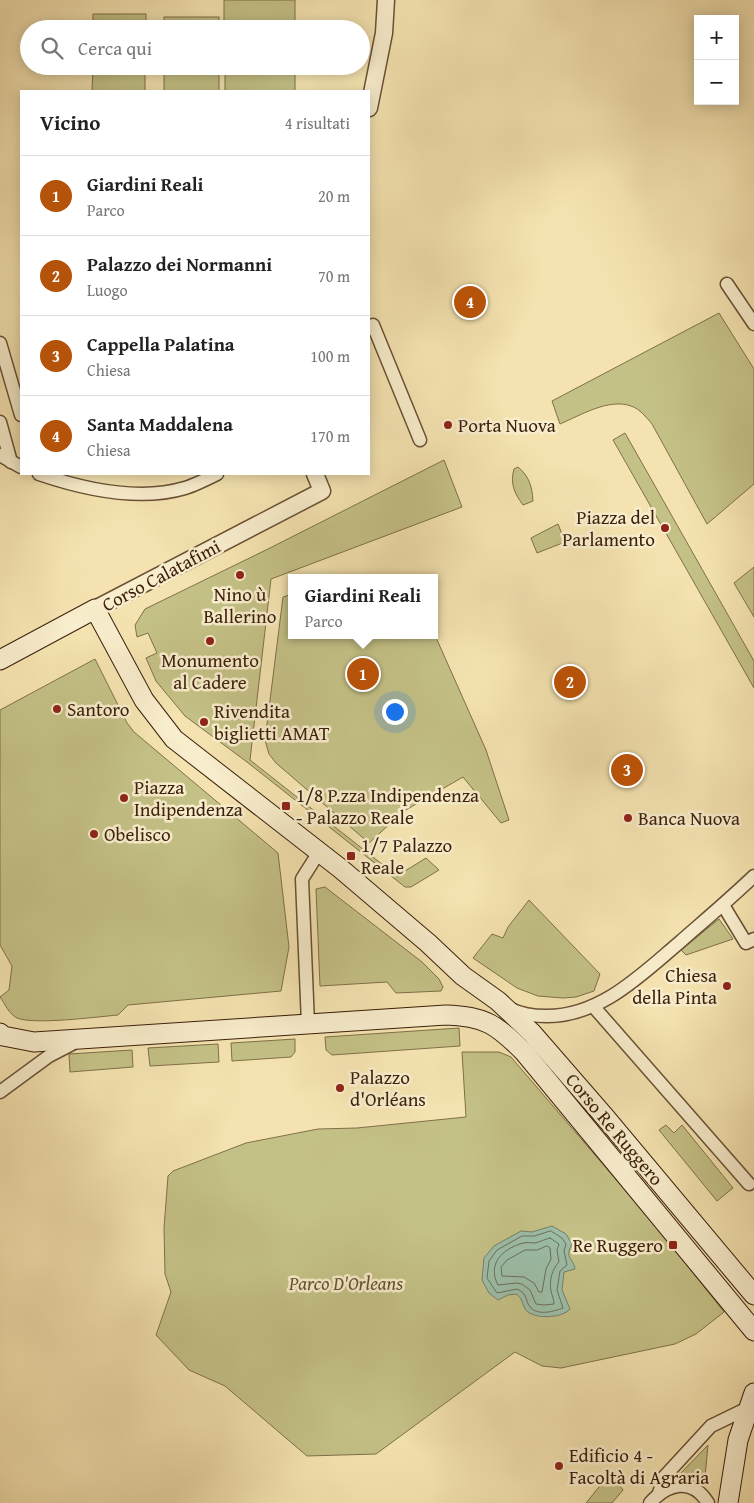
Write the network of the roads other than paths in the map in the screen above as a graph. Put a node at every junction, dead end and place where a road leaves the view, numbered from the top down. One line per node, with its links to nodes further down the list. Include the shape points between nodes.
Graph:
1 (386, 0): 2 (street, via 384,33)
2 (370, 103)
3 (727, 284): 4 (street)
4 (754, 324)
5 (371, 327): 9 (street)
6 (0, 343): 7 (street)
7 (20, 412)
8 (0, 422): 11 (street)
9 (420, 440)
10 (0, 455): 11 (street)
11 (16, 464)
12 (42, 475): 13 (street, via 89,488 151,494 184,488)
13 (215, 475)
14 (314, 475): 15 (street, Corso Calatafimi, via 322,491)
15 (95, 609): 16 (main road, Corso Calatafimi); 17 (main road, via 144,700 174,739)
16 (0, 660)
17 (319, 852): 21 (main road); 25 (street, via 302,879)
18 (754, 876): 19 (street)
19 (723, 905): 20 (street); 23 (street, via 638,977)
20 (750, 941)
21 (463, 976): 22 (main road, Corso Re Ruggero); 24 (main road, via 470,989 470,998 460,1010)
22 (498, 1002): 23 (street, via 520,1014 538,1016 562,1016); 30 (main road, Corso Re Ruggero, via 556,1060)
23 (593, 1006): 29 (street)
24 (446, 1015): 25 (main road); 31 (main road, Corso Re Ruggero, via 493,1024 505,1032)
25 (308, 1024): 27 (main road)
26 (0, 1033): 27 (main road, via 34,1042)
27 (86, 1038): 28 (street, via 62,1048)
28 (0, 1092)
29 (749, 1184)
30 (754, 1295)
31 (754, 1330)
32 (751, 1400): 33 (street, via 711,1426 664,1477); 36 (main road, via 738,1440)
33 (659, 1493): 34 (street); 35 (street, via 684,1485 703,1495)
34 (650, 1503)
35 (708, 1503)
36 (728, 1503)

